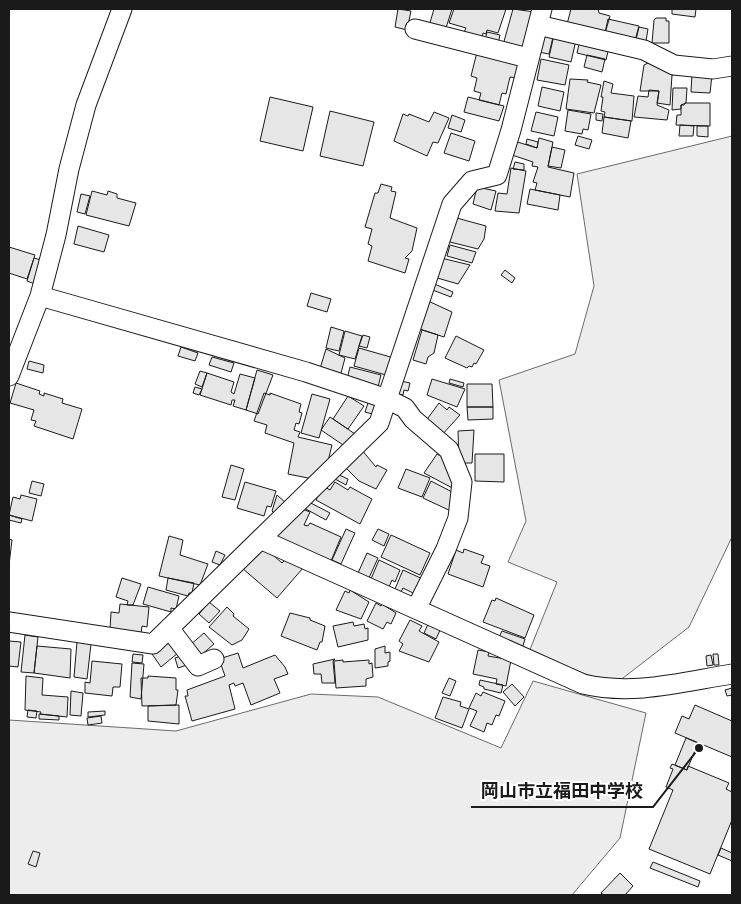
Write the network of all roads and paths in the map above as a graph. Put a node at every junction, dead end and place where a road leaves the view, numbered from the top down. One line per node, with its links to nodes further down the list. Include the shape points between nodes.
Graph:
1 (122, 9): 6 (street, via 86,105)
2 (540, 17): 4 (street); 5 (street, via 644,50 674,65 713,69)
3 (415, 29): 4 (street)
4 (528, 58): 8 (street, via 497,175 472,181 452,204)
5 (732, 66)
6 (40, 296): 7 (street); 8 (street, via 306,372)
7 (9, 376)
8 (387, 399): 9 (street, via 380,422); 10 (street, via 405,408 449,450 462,482 455,526)
9 (260, 539): 10 (street); 12 (street)
10 (416, 609): 14 (street, via 583,684 606,689 630,690)
11 (9, 622): 12 (street, via 153,644)
12 (169, 628): 13 (street, via 198,666)
13 (214, 659)
14 (732, 674)

